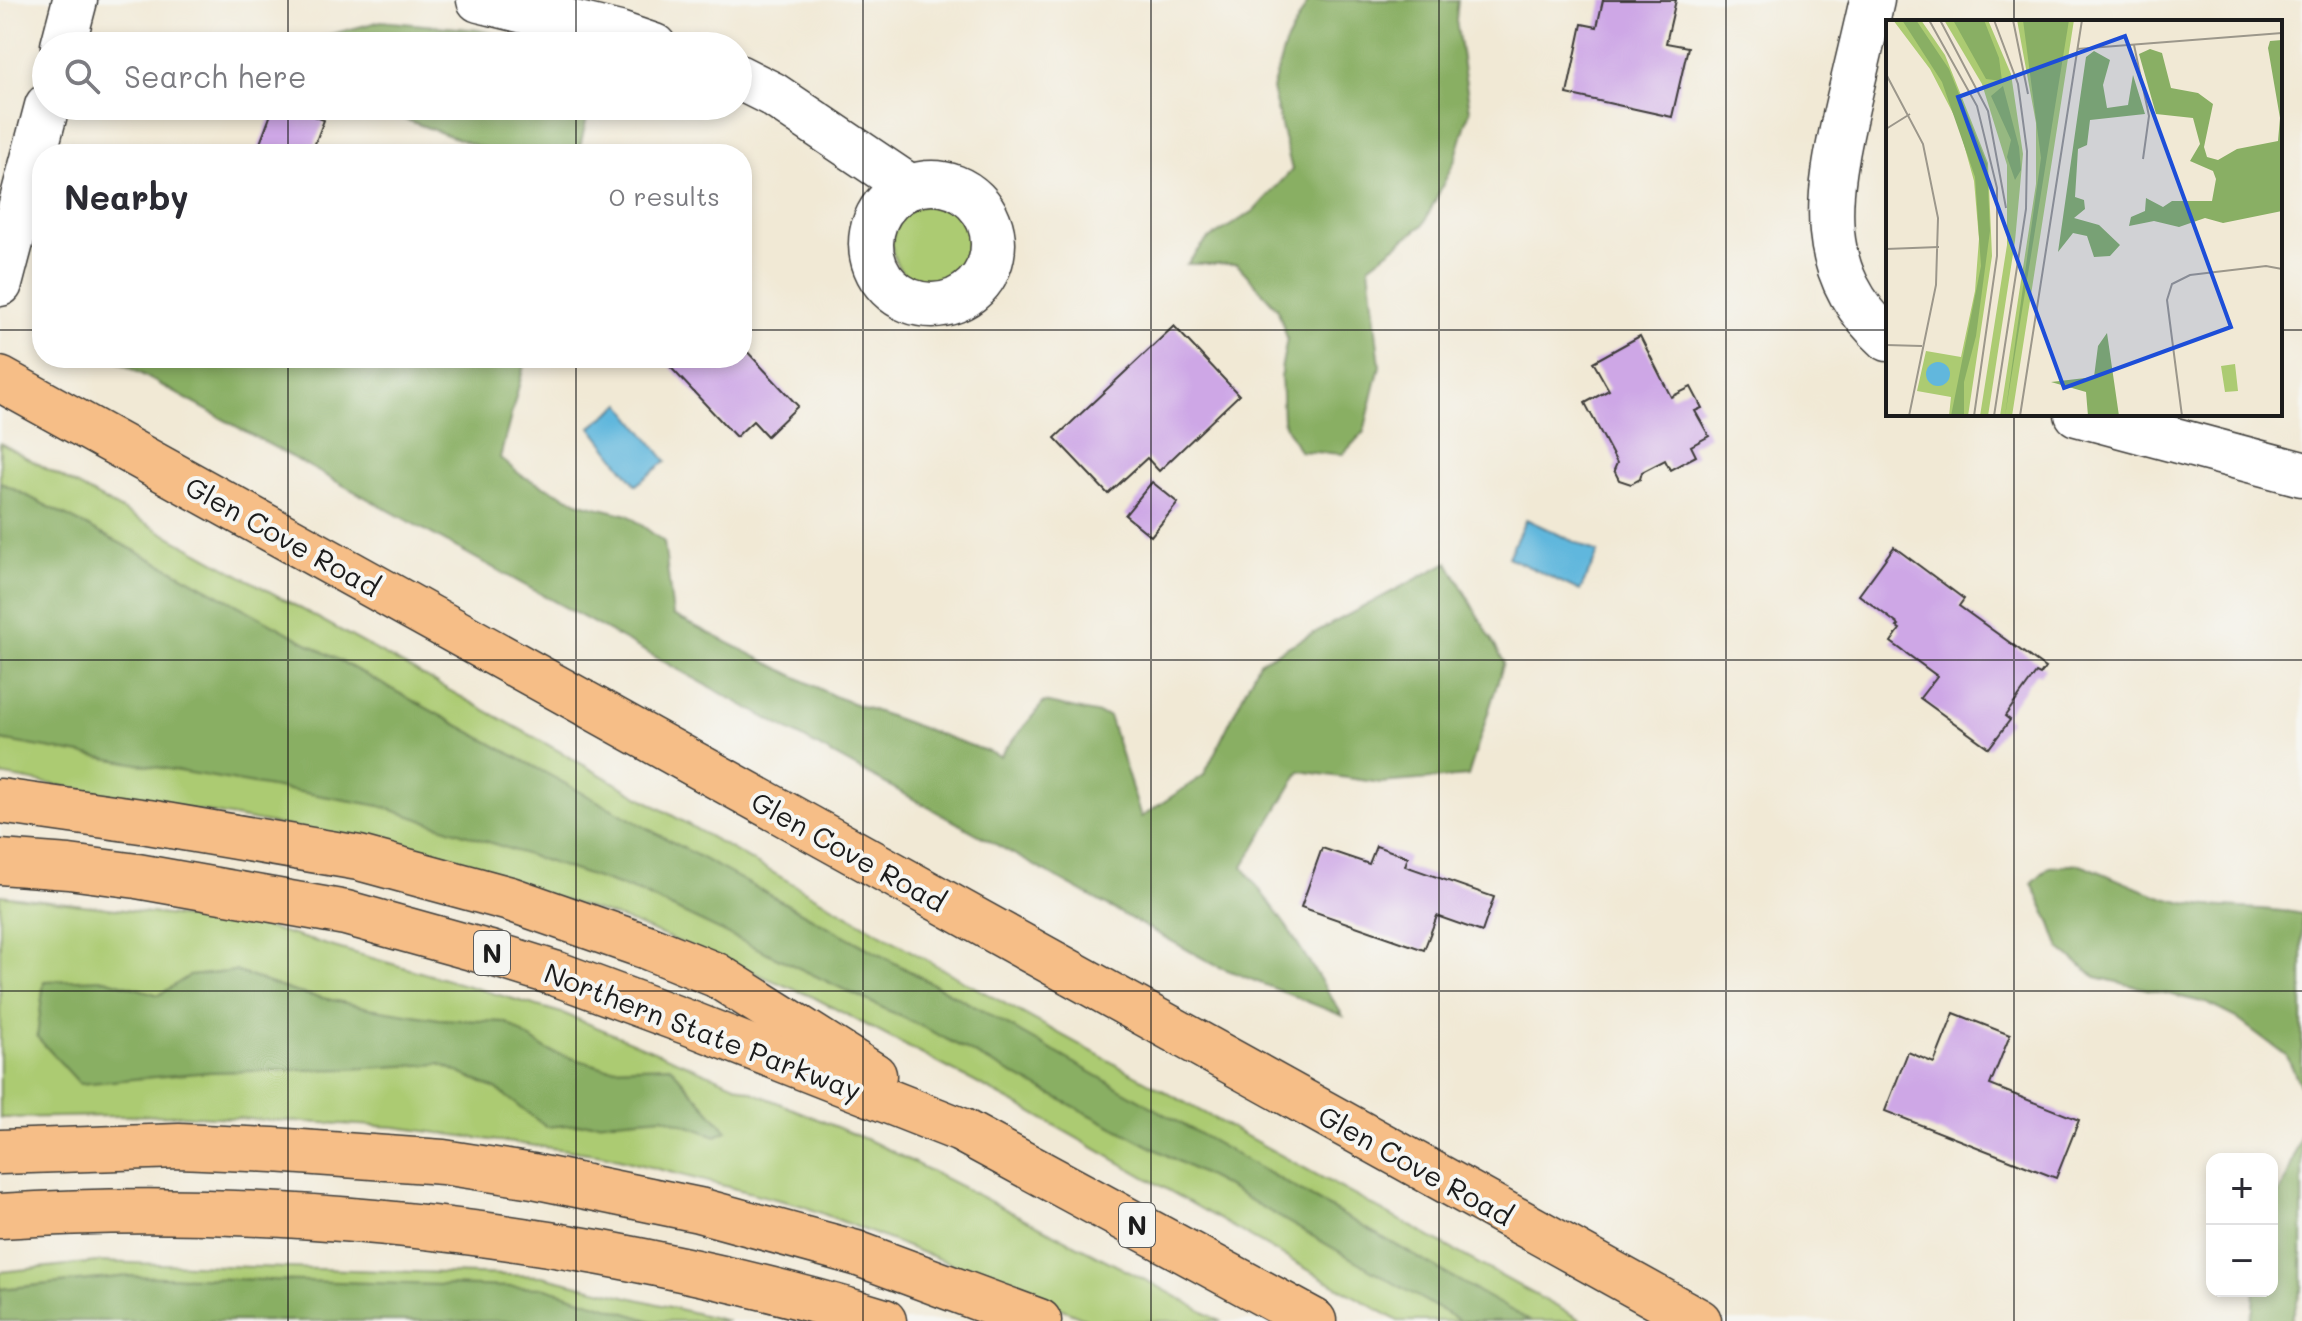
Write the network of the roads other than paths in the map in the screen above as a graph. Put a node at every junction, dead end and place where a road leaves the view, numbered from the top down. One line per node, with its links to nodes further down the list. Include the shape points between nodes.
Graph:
1 (75, 0): 4 (street)
2 (479, 0): 5 (street)
3 (1872, 0): 12 (street, via 1830,202 1833,249 1852,298)
4 (67, 32)
5 (611, 32)
6 (752, 84): 10 (street)
7 (43, 120): 8 (street)
8 (37, 144)
9 (32, 163): 11 (street)
10 (910, 187)
11 (0, 284)
12 (1886, 337)
13 (0, 379): 24 (main road, Glen Cove Road)
14 (2084, 416): 15 (street)
15 (2302, 474)
16 (0, 801): 18 (main road, via 359,858 578,922 716,975)
17 (0, 862): 18 (main road, Northern State Parkway / N, via 202,886 346,913 415,932 557,974)
18 (961, 1130): 23 (main road, Northern State Parkway / N)
19 (0, 1152): 22 (main road, via 179,1146 273,1150 443,1162 533,1176 699,1210 856,1253)
20 (0, 1216): 21 (main road, via 236,1211 436,1228 646,1261)
21 (884, 1321)
22 (1039, 1321)
23 (1314, 1321)
24 (1699, 1321)

